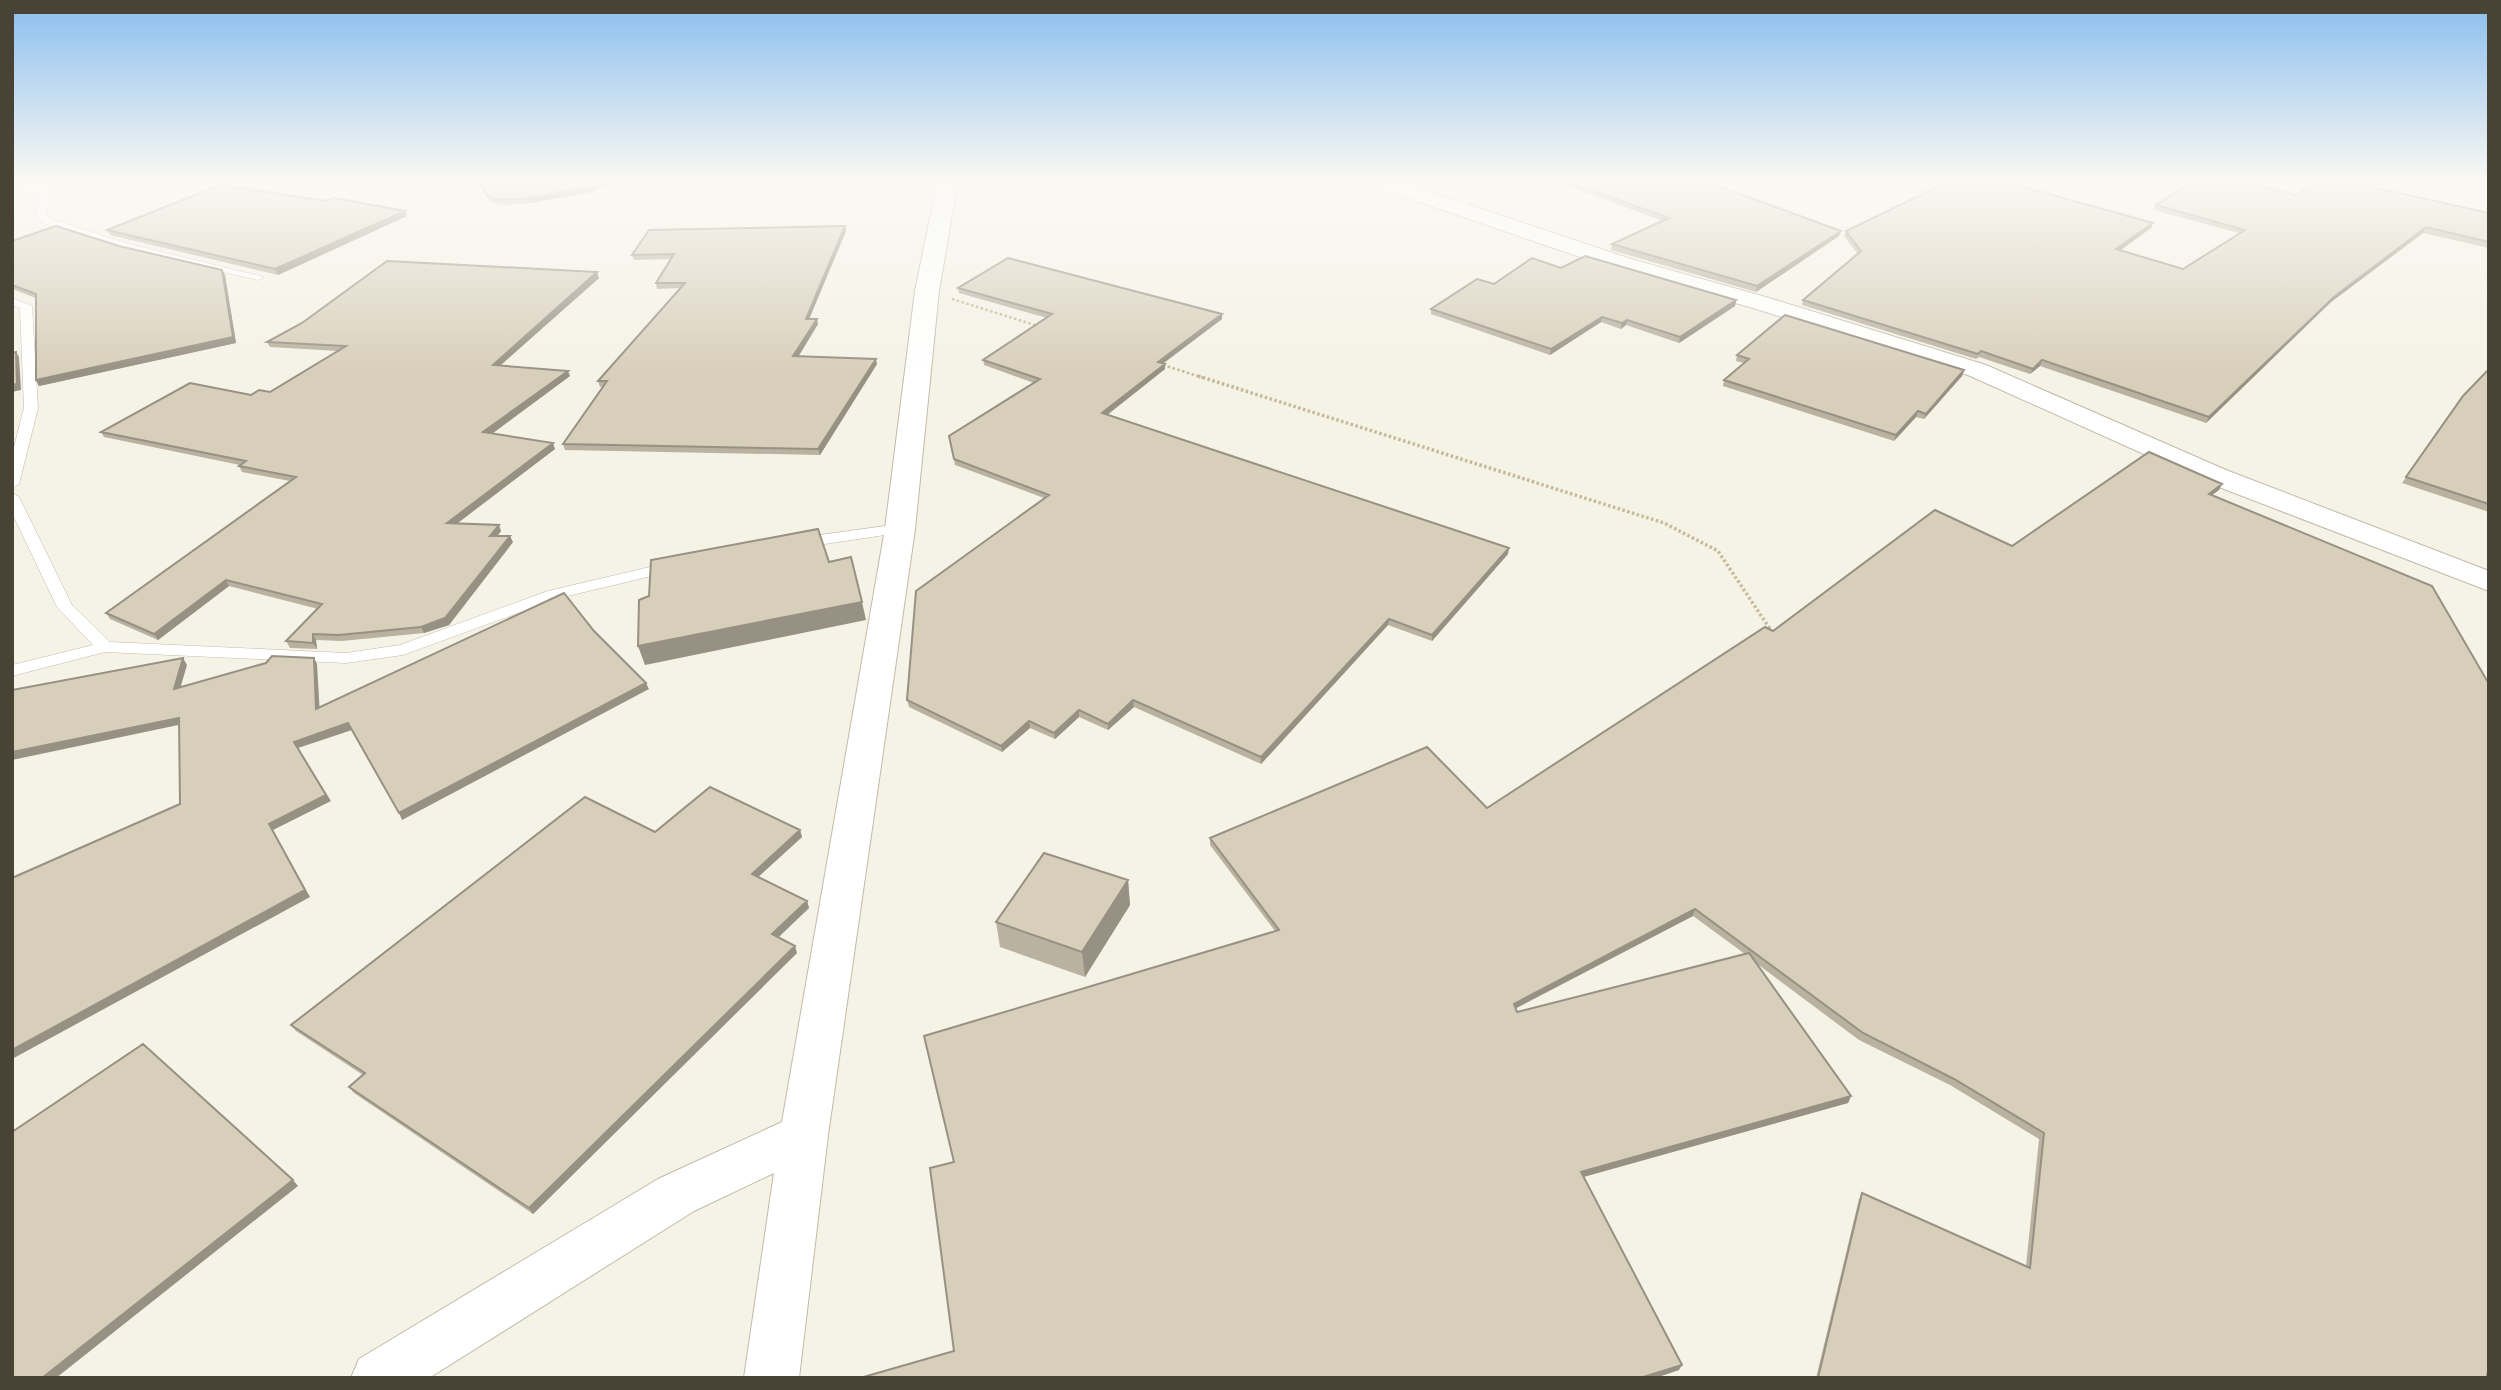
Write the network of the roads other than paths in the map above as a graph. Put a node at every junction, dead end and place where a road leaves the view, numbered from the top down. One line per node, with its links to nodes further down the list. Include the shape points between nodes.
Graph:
1 (117, 244): 4 (lane)
2 (936, 244): 8 (street)
3 (1565, 244): 11 (street, via 1977,370 2216,476)
4 (258, 277)
5 (12, 301): 6 (lane, via 26,306 31,408)
6 (12, 484)
7 (12, 497): 12 (lane, via 65,607)
8 (900, 529): 9 (lane); 14 (street)
9 (780, 545)
10 (687, 563): 12 (lane, via 554,594 403,650 357,657)
11 (2489, 582)
12 (105, 647): 13 (lane)
13 (12, 671)
14 (804, 1135): 15 (street, via 676,1195); 16 (street)
15 (377, 1378)
16 (771, 1378)

